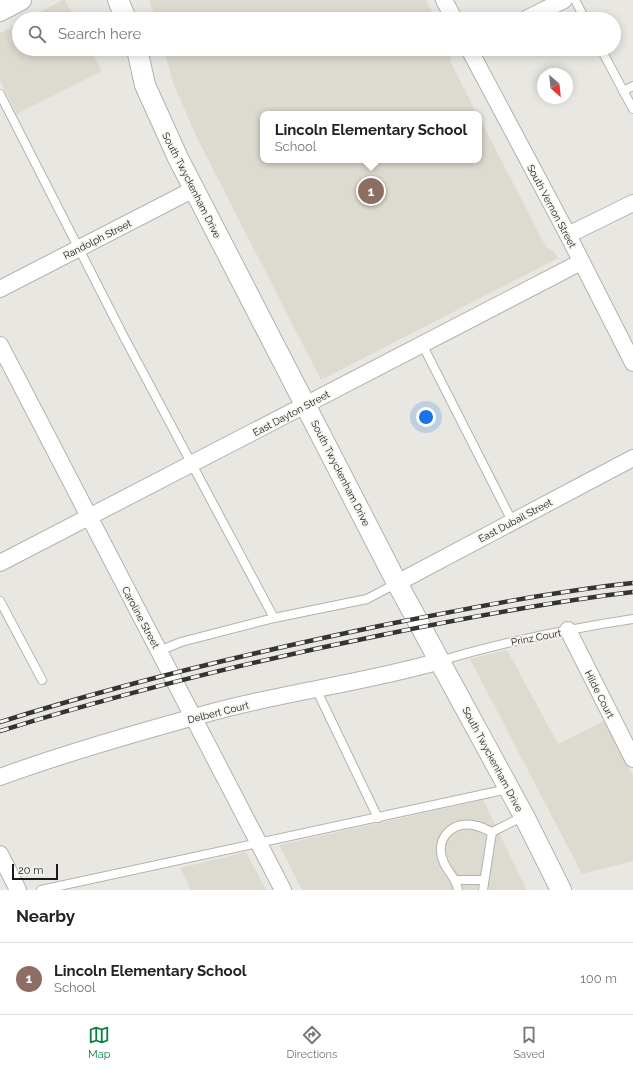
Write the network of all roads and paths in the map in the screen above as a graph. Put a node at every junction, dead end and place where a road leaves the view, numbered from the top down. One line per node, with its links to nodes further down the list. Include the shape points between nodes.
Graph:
1 (20, 0): 6 (street)
2 (118, 0): 7 (street)
3 (444, 0): 8 (street)
4 (564, 0): 9 (street)
5 (575, 0): 10 (lane)
6 (0, 10)
7 (123, 12)
8 (450, 12)
9 (540, 12)
10 (581, 12)
11 (138, 56): 18 (street, South Twyckenham Drive, via 145,85)
12 (473, 56): 20 (street, South Vernon Street)
13 (605, 56): 15 (lane)
14 (633, 86): 15 (lane)
15 (623, 91): 17 (lane)
16 (0, 94): 21 (lane)
17 (633, 109)
18 (194, 189): 21 (street, Randolph Street); 27 (street, South Twyckenham Drive)
19 (633, 202): 20 (street)
20 (568, 235): 22 (street, South Vernon Street)
21 (80, 249): 23 (street, Randolph Street); 29 (lane)
22 (581, 262): 24 (street, East Dayton Street); 26 (street, South Vernon Street)
23 (0, 289)
24 (422, 344): 27 (street, East Dayton Street); 31 (lane)
25 (0, 345): 30 (street, Caroline Street)
26 (633, 363)
27 (306, 404): 29 (street, East Dayton Street); 33 (street, South Twyckenham Drive)
28 (633, 458): 31 (street, East Dubail Street)
29 (193, 465): 30 (street, East Dayton Street); 35 (lane)
30 (89, 516): 32 (street, East Dayton Street); 38 (street, Caroline Street)
31 (512, 521): 33 (street, East Dubail Street)
32 (0, 563)
33 (397, 583): 35 (lane, via 367,599); 39 (street, South Twyckenham Drive)
34 (0, 601): 40 (lane)
35 (274, 618): 38 (lane)
36 (633, 619): 37 (lane, Prinz Court)
37 (568, 630): 39 (lane, Prinz Court, via 500,644); 43 (street, Hilde Court)
38 (159, 650): 42 (street, Caroline Street)
39 (440, 661): 41 (street, Delbert Court); 45 (street, South Twyckenham Drive)
40 (42, 680)
41 (318, 688): 42 (street, Delbert Court); 47 (lane, via 319,695)
42 (193, 718): 44 (street, Delbert Court, via 110,741); 49 (street, Caroline Street)
43 (633, 759)
44 (0, 777)
45 (509, 788): 46 (street, South Twyckenham Drive); 47 (lane)
46 (524, 816): 48 (lane); 58 (street, South Twyckenham Drive)
47 (378, 818): 49 (lane)
48 (492, 832): 51 (lane, via 476,825 456,826 444,835 440,849 444,863); 52 (lane)
49 (259, 844): 54 (lane); 55 (street, Caroline Street)
50 (0, 854): 53 (street)
51 (456, 880): 52 (lane); 56 (lane)
52 (484, 880): 57 (lane)
53 (18, 890)
54 (41, 890)
55 (283, 890)
56 (458, 890)
57 (483, 890)
58 (561, 890)

